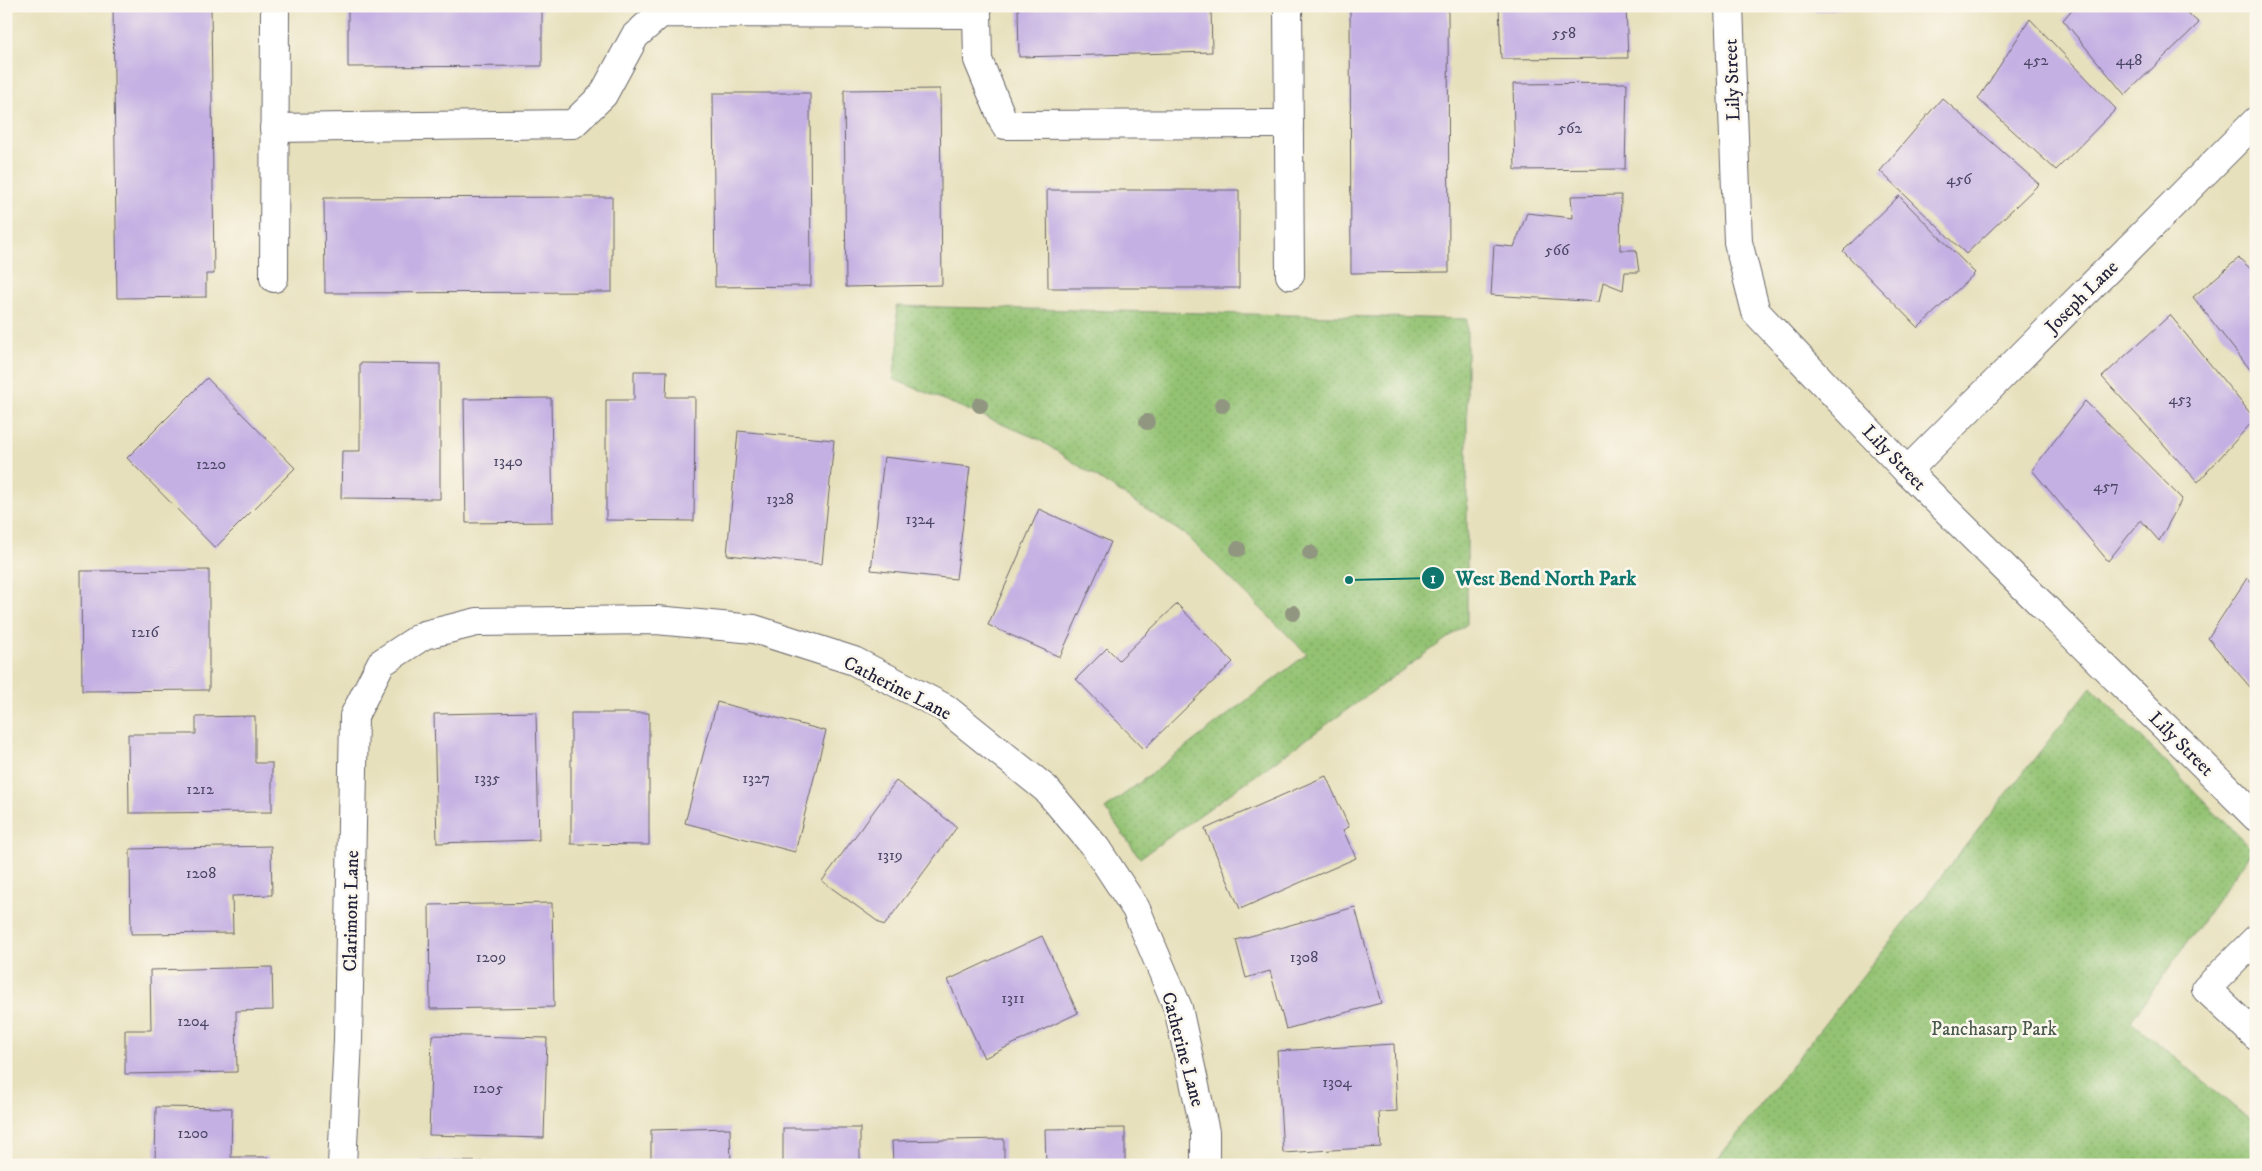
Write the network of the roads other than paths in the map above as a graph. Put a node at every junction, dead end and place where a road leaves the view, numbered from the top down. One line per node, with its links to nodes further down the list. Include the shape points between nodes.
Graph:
1 (274, 6): 6 (street)
2 (1288, 6): 5 (street)
3 (1729, 6): 9 (street, Lily Street, via 1738,242 1756,312)
4 (2256, 122): 9 (street, Joseph Lane)
5 (1289, 124): 6 (street, via 1005,125 978,60 978,14 661,13 635,36 603,95 572,124); 7 (street)
6 (274, 128): 8 (street)
7 (1290, 275)
8 (274, 278)
9 (1907, 471): 11 (street, Lily Street)
10 (381, 663): 14 (street, Clarimont Lane, via 354,716 348,1040); 15 (street, Catherine Lane, via 424,634 477,622 656,620 754,629 854,661 945,708 1046,788 1096,848 1136,910 1178,1008 1205,1132)
11 (2256, 817)
12 (2256, 939): 13 (street, via 2206,989)
13 (2256, 1036)
14 (342, 1165)
15 (1205, 1165)

